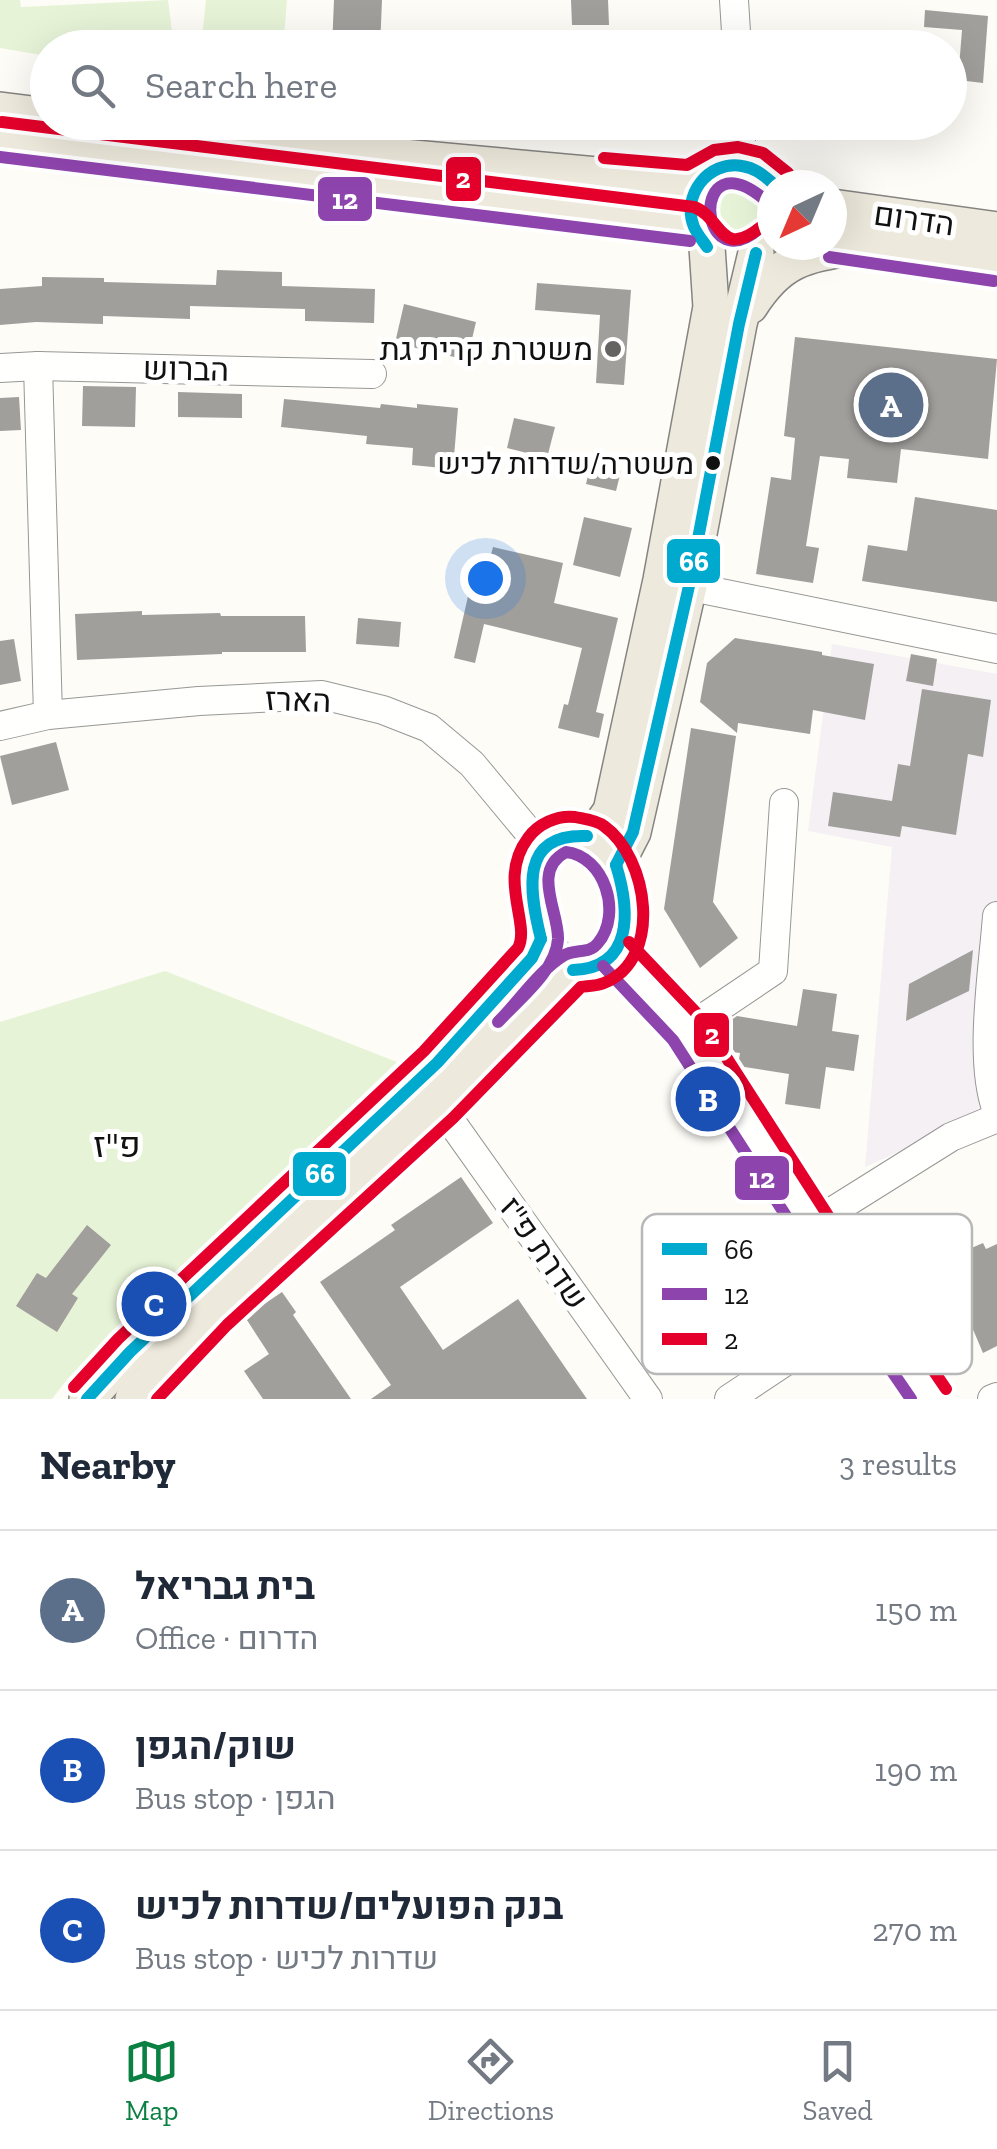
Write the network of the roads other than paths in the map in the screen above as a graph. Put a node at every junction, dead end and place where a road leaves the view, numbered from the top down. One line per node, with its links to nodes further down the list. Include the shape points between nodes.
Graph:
1 (734, 0): 2 (street)
2 (736, 30)
3 (0, 110): 4 (main road)
4 (30, 114)
5 (0, 139): 13 (main road)
6 (252, 140): 10 (main road)
7 (741, 140): 8 (street)
8 (742, 164): 9 (main road); 10 (main road)
9 (757, 170)
10 (700, 181): 13 (main road, via 691,201)
11 (847, 209): 12 (main road, הדרום)
12 (997, 230)
13 (699, 235): 16 (main road, via 726,256); 23 (main road, via 711,307)
14 (847, 242): 15 (main road, הדרום)
15 (870, 245): 18 (main road, הדרום); 19 (main road, via 789,262 771,276)
16 (757, 249)
17 (760, 260): 19 (main road)
18 (997, 264)
19 (738, 324): 23 (main road)
20 (38, 366): 21 (street, הברוש); 22 (street, הברוש); 25 (street)
21 (0, 368)
22 (372, 374)
23 (675, 583): 24 (street); 28 (main road, via 612,811); 30 (main road, via 633,832)
24 (997, 649)
25 (48, 715): 26 (street, הארז); 29 (street, הארז, via 322,695 383,710 429,728 472,764)
26 (0, 726)
27 (784, 803): 35 (street, via 773,971)
28 (587, 836): 29 (main road, via 562,834); 30 (main road)
29 (542, 848): 32 (main road, via 531,897)
30 (616, 865): 33 (main road, via 624,910)
31 (997, 916): 36 (street)
32 (541, 940): 34 (main road); 43 (main road, via 437,1063)
33 (616, 954): 34 (main road, via 597,969); 35 (street)
34 (573, 970): 37 (main road)
35 (687, 1029): 39 (street)
36 (993, 1062): 38 (street, via 990,1094)
37 (440, 1106): 44 (main road, via 215,1313); 45 (street, שדרת פ"ז)
38 (997, 1115): 40 (street)
39 (806, 1214)
40 (828, 1214)
41 (766, 1374): 46 (street)
42 (916, 1374): 47 (street)
43 (87, 1399)
44 (134, 1399)
45 (648, 1399)
46 (729, 1399)
47 (932, 1399)

